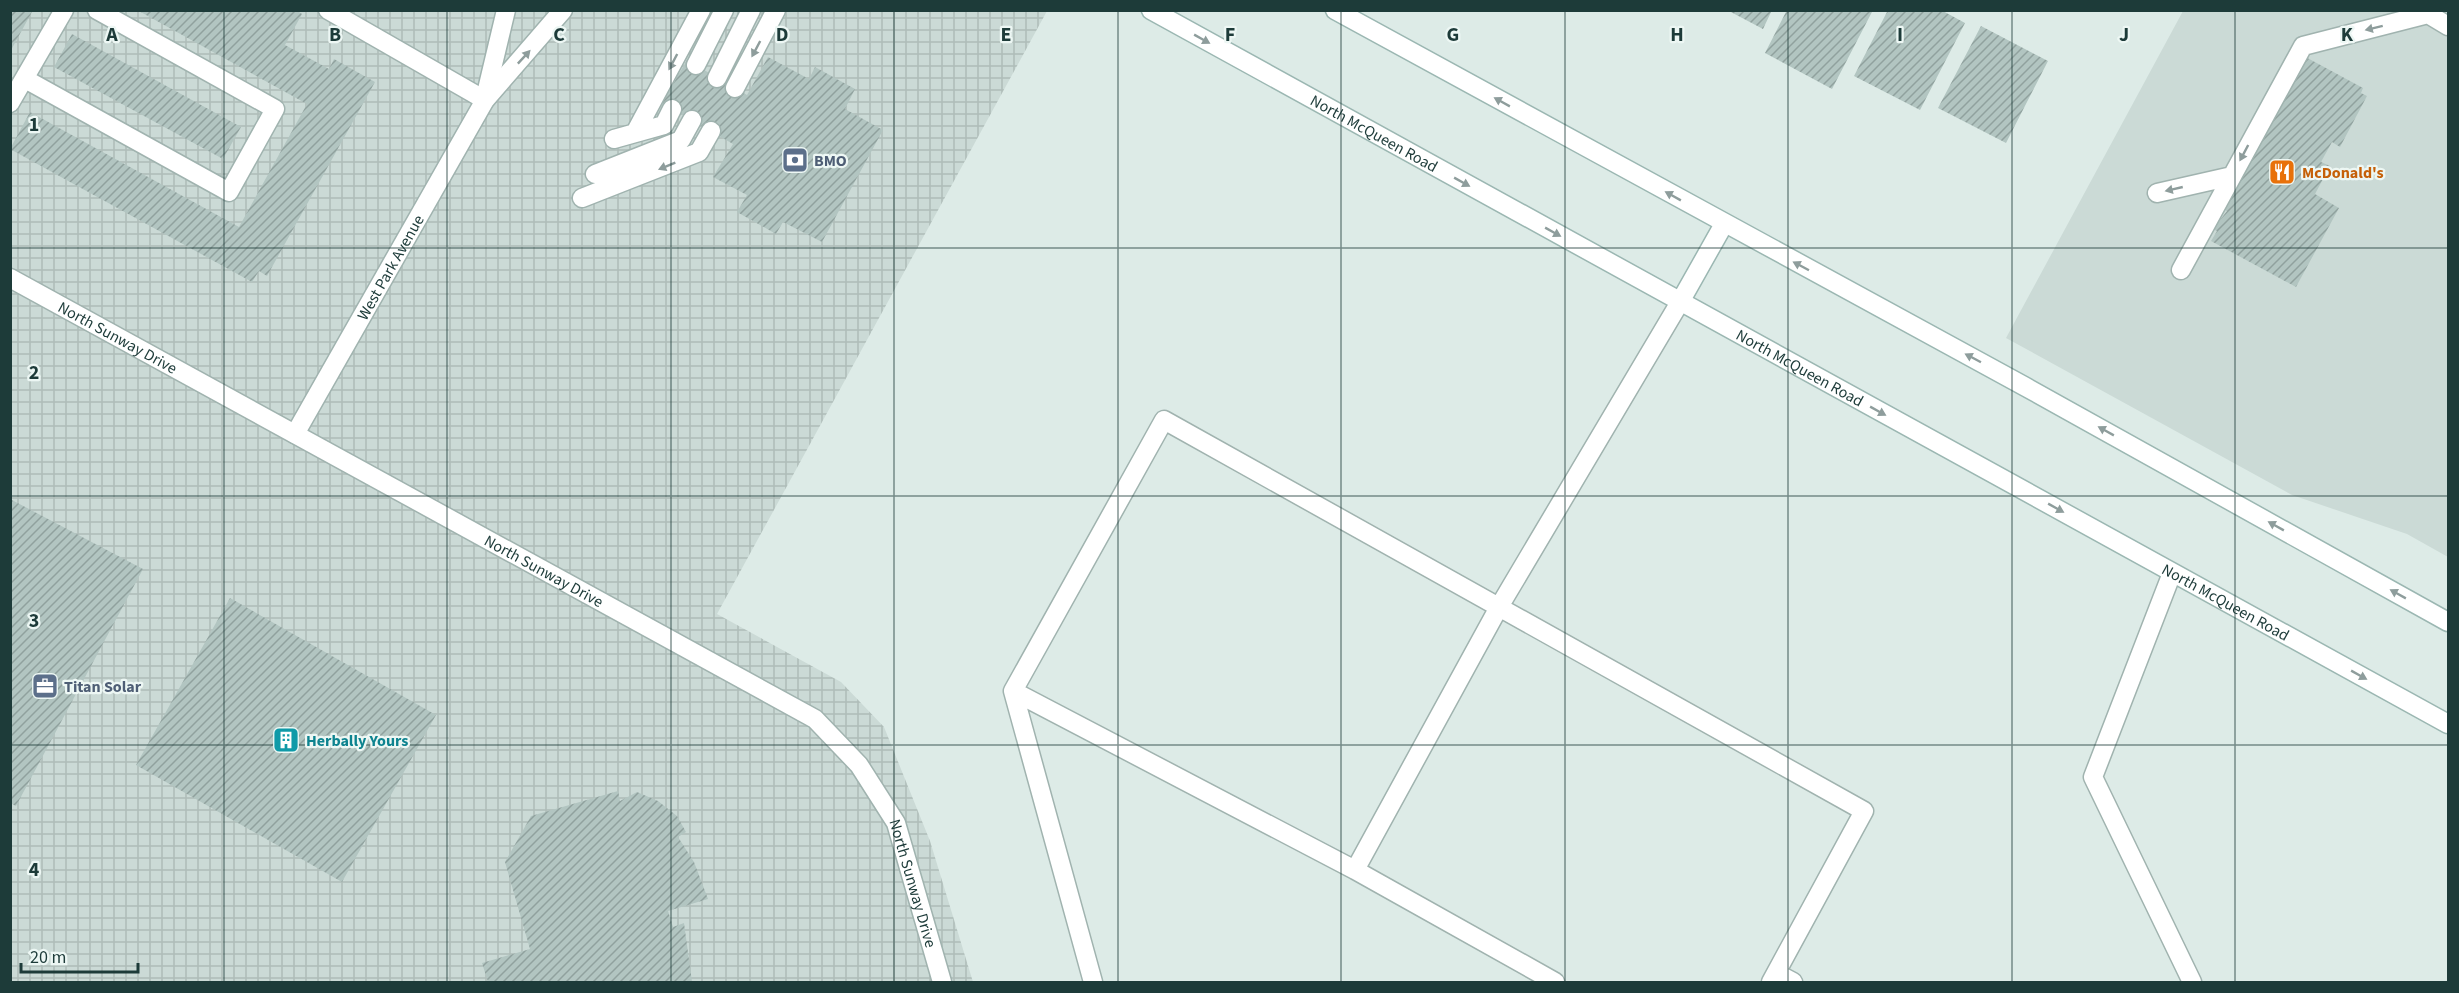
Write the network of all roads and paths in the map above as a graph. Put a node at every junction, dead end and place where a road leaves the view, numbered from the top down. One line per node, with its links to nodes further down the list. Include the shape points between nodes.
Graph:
1 (64, 10): 15 (main road)
2 (97, 10): 15 (main road, via 275,109 229,192)
3 (328, 10): 17 (main road)
4 (506, 10): 17 (main road, West Park Avenue)
5 (564, 10): 17 (main road, West Park Avenue, one-way to 5)
6 (701, 10): 22 (main road, one-way to 22)
7 (724, 10): 13 (main road)
8 (751, 10): 14 (main road)
9 (776, 10): 16 (main road, one-way to 16)
10 (1151, 10): 31 (main road, North McQueen Road, one-way to 31)
11 (1335, 10): 28 (main road, one-way to 11)
12 (2448, 26): 25 (main road, one-way to 25, via 2428,14 2302,46)
13 (696, 65)
14 (717, 78)
15 (25, 79): 18 (main road)
16 (735, 88)
17 (485, 100): 32 (main road, West Park Avenue)
18 (10, 103)
19 (672, 109): 22 (main road, via 664,124)
20 (692, 120): 24 (main road, via 681,140)
21 (711, 131): 27 (main road, one-way to 27, via 699,153)
22 (635, 133): 23 (main road)
23 (614, 139)
24 (595, 174)
25 (2232, 176): 26 (main road, one-way to 26); 29 (main road)
26 (2157, 193)
27 (582, 198)
28 (1725, 224): 31 (main road); 35 (main road, one-way to 28)
29 (2181, 270)
30 (10, 278): 32 (main road, North Sunway Drive)
31 (1680, 302): 33 (main road, North McQueen Road, one-way to 33); 34 (main road)
32 (295, 434): 40 (main road, North Sunway Drive, via 815,719 859,765 896,823)
33 (2172, 573): 37 (main road, North McQueen Road, one-way to 37); 44 (main road, via 2093,777)
34 (1499, 607): 36 (main road, via 1164,420); 38 (main road); 39 (main road, via 1864,812)
35 (2448, 622)
36 (1013, 691): 38 (main road); 41 (main road)
37 (2448, 724)
38 (1355, 870): 42 (main road)
39 (1773, 978): 43 (main road)
40 (942, 982)
41 (1093, 982)
42 (1555, 982)
43 (1793, 982)
44 (2192, 982)

